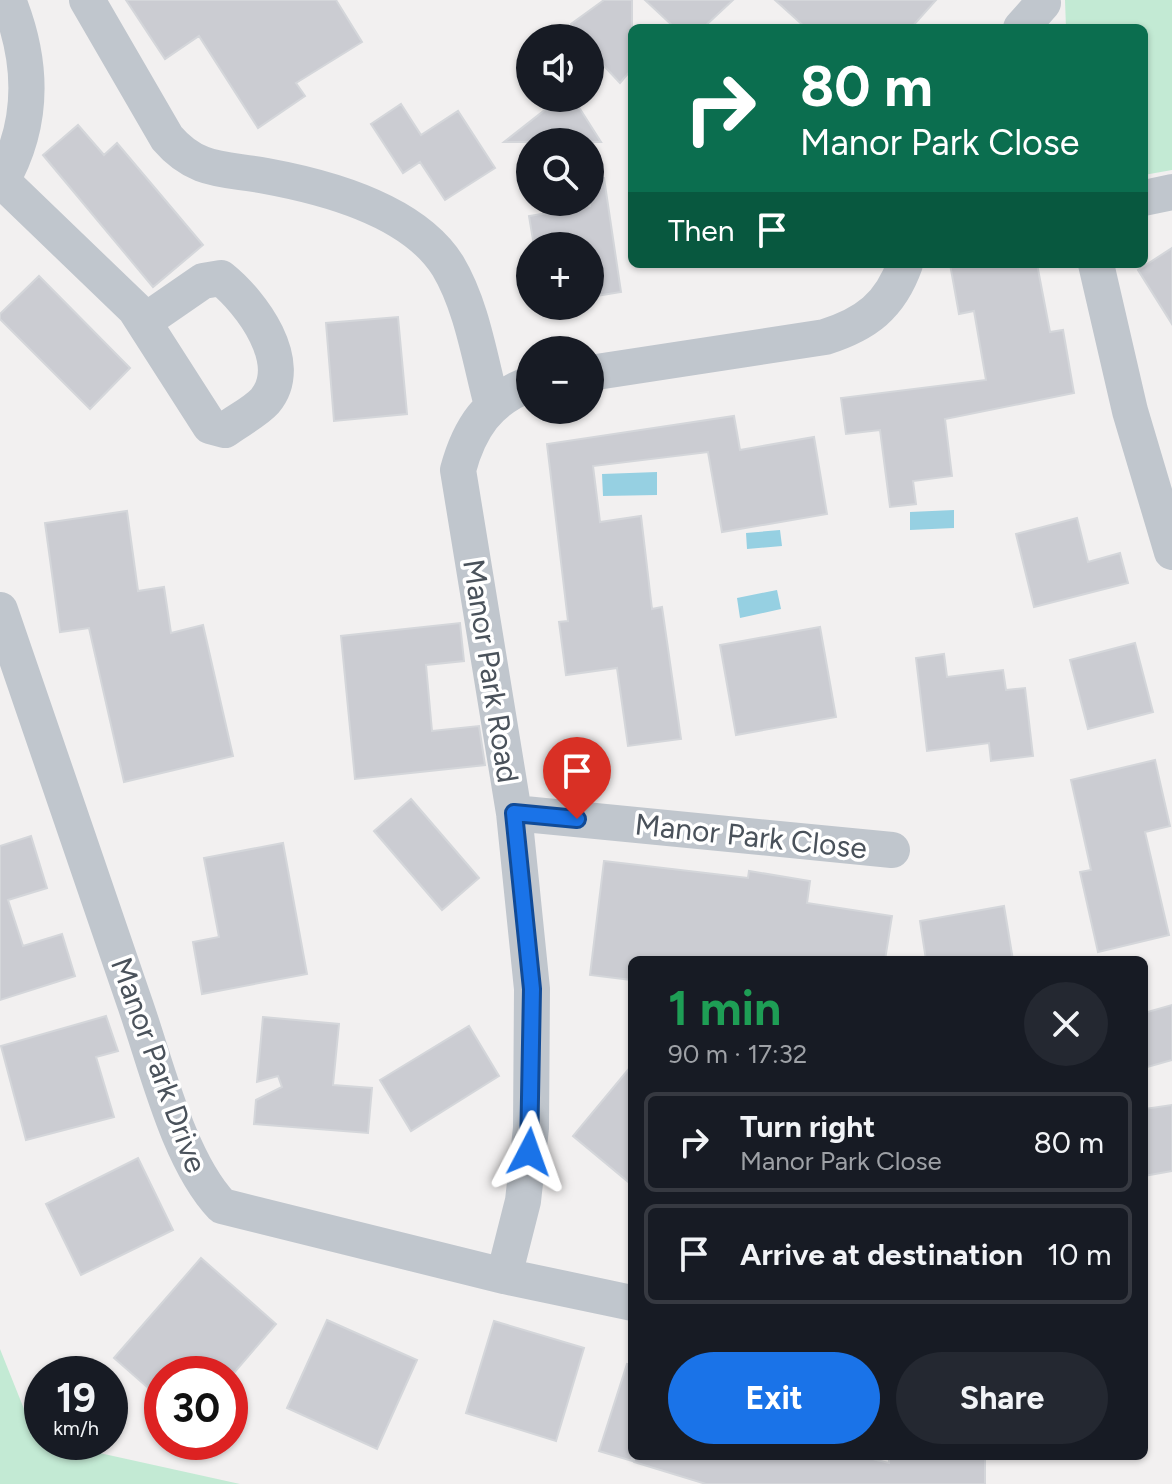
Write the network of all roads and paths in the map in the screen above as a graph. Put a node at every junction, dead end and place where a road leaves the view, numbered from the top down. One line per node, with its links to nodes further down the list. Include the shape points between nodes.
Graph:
1 (8, 0): 3 (street, via 29,74 21,134)
2 (87, 0): 11 (street, via 182,156 205,167 316,188 404,224 426,243 447,266 470,321)
3 (1, 183): 8 (street)
4 (1172, 192): 5 (street)
5 (1148, 197)
6 (904, 268): 9 (street, via 881,310 857,327 825,337)
7 (1097, 268): 12 (street, via 1130,411)
8 (145, 321)
9 (604, 371)
10 (516, 389): 11 (street, Manor Park Road)
11 (492, 405): 14 (street, Manor Park Road, via 475,424 458,470)
12 (1172, 552)
13 (0, 610): 16 (street, Manor Park Drive, via 170,1104 205,1189 222,1206)
14 (514, 813): 15 (street, Manor Park Close); 16 (street, Manor Park Road, via 532,989 531,1128 523,1201)
15 (892, 850)
16 (504, 1276): 17 (street, Manor Park Drive)
17 (628, 1302)

